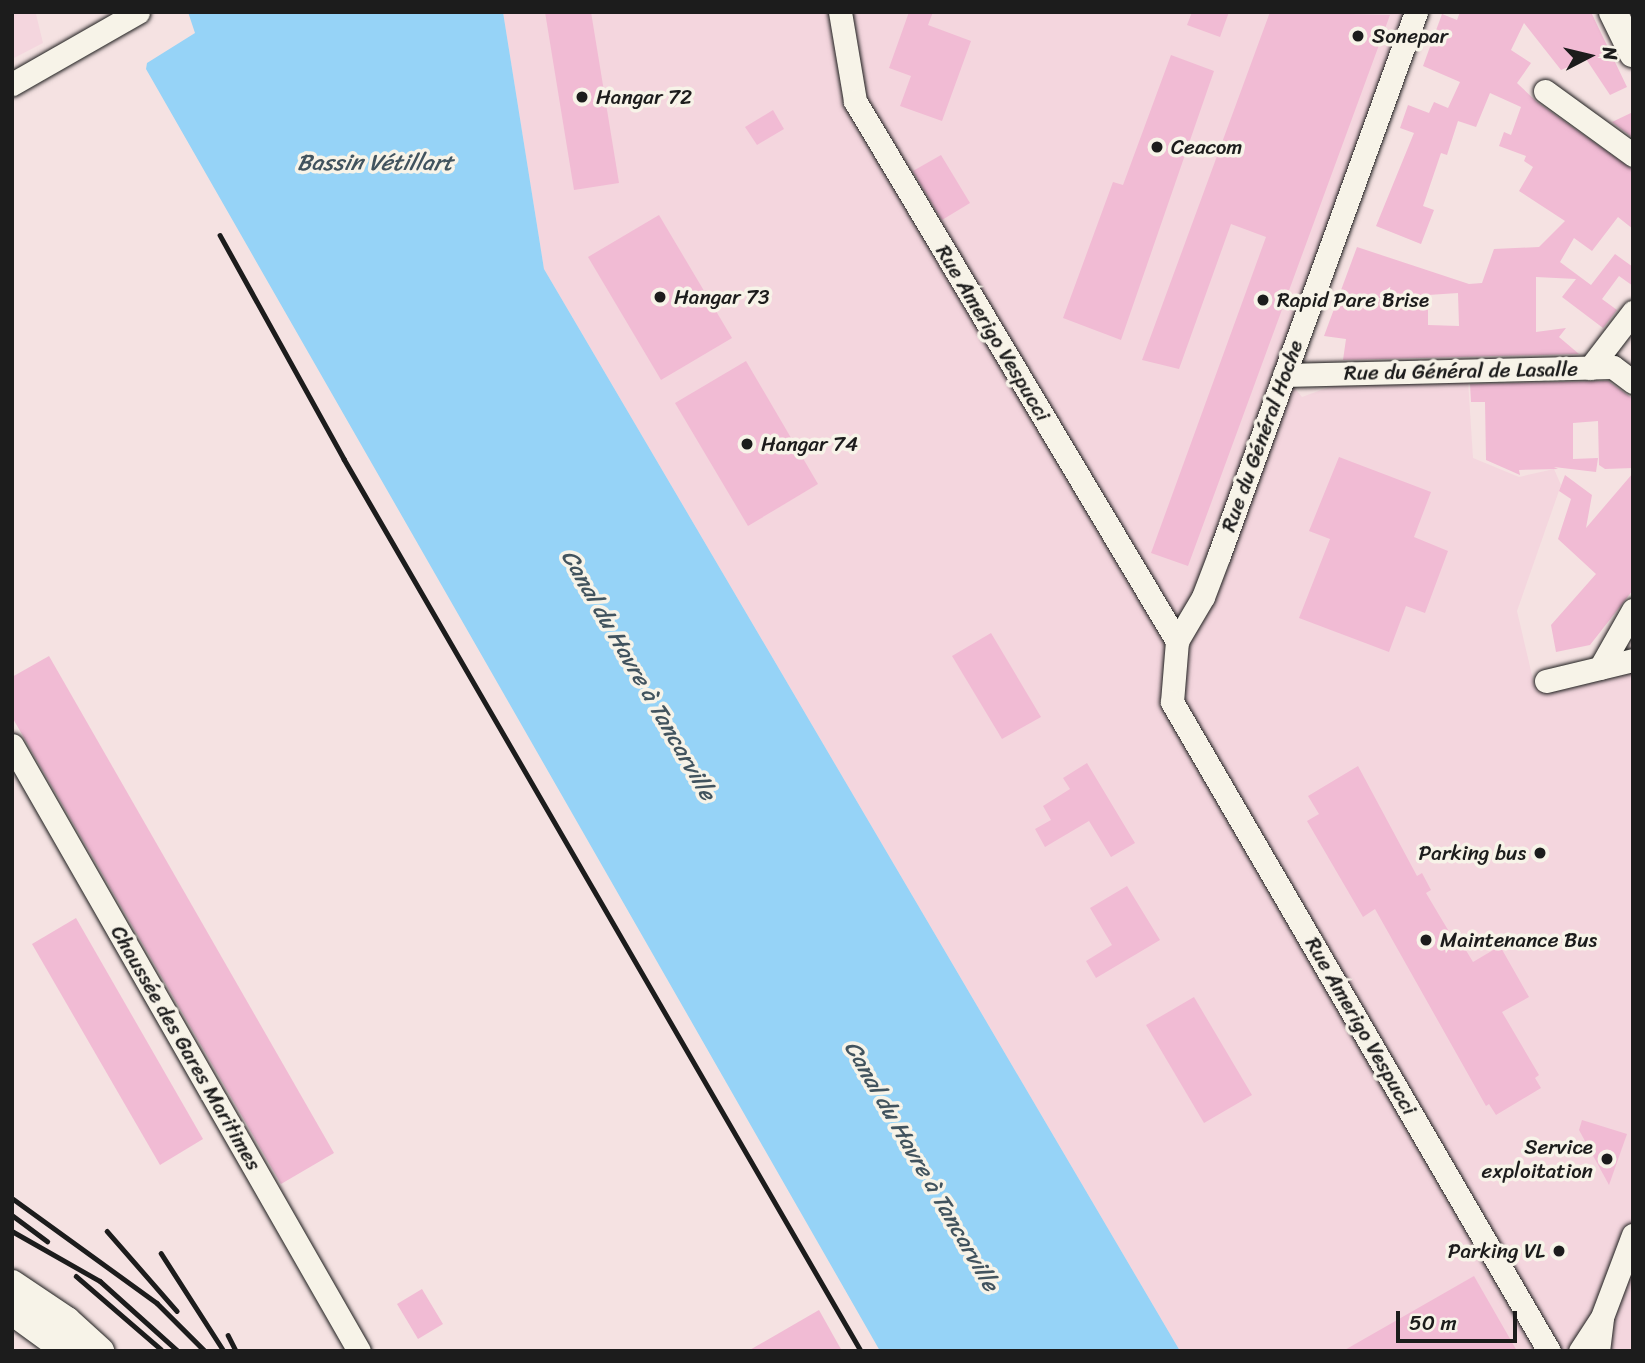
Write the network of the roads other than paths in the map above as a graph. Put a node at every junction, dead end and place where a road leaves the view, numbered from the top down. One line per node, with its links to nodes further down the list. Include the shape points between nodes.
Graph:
1 (138, 12): 6 (street)
2 (840, 12): 14 (street, Rue Amerigo Vespucci, via 855,102)
3 (1416, 12): 11 (street, Rue du Général Hoche)
4 (1613, 12): 5 (main road)
5 (1633, 53)
6 (12, 84)
7 (1545, 91): 8 (street)
8 (1633, 155)
9 (1633, 312): 10 (street)
10 (1590, 368): 11 (street, Rue du Général de Lasalle); 12 (street, Rue du Général de Lasalle, via 1613,367)
11 (1284, 375): 14 (street, Rue du Général Hoche, via 1203,597)
12 (1633, 382)
13 (1633, 610): 16 (street)
14 (1177, 641): 18 (street, Rue du Général Hoche)
15 (1633, 660): 16 (street)
16 (1600, 668): 17 (street)
17 (1546, 681)
18 (1172, 702): 27 (street, Rue Amerigo Vespucci)
19 (12, 745): 26 (street, Chaussée des Gares Maritimes)
20 (1633, 1236): 23 (street)
21 (12, 1284): 25 (main road, via 67,1321)
22 (12, 1311): 24 (main road)
23 (1602, 1317): 28 (street); 29 (street)
24 (67, 1351)
25 (100, 1351)
26 (359, 1351)
27 (1549, 1351)
28 (1580, 1351)
29 (1598, 1351)

